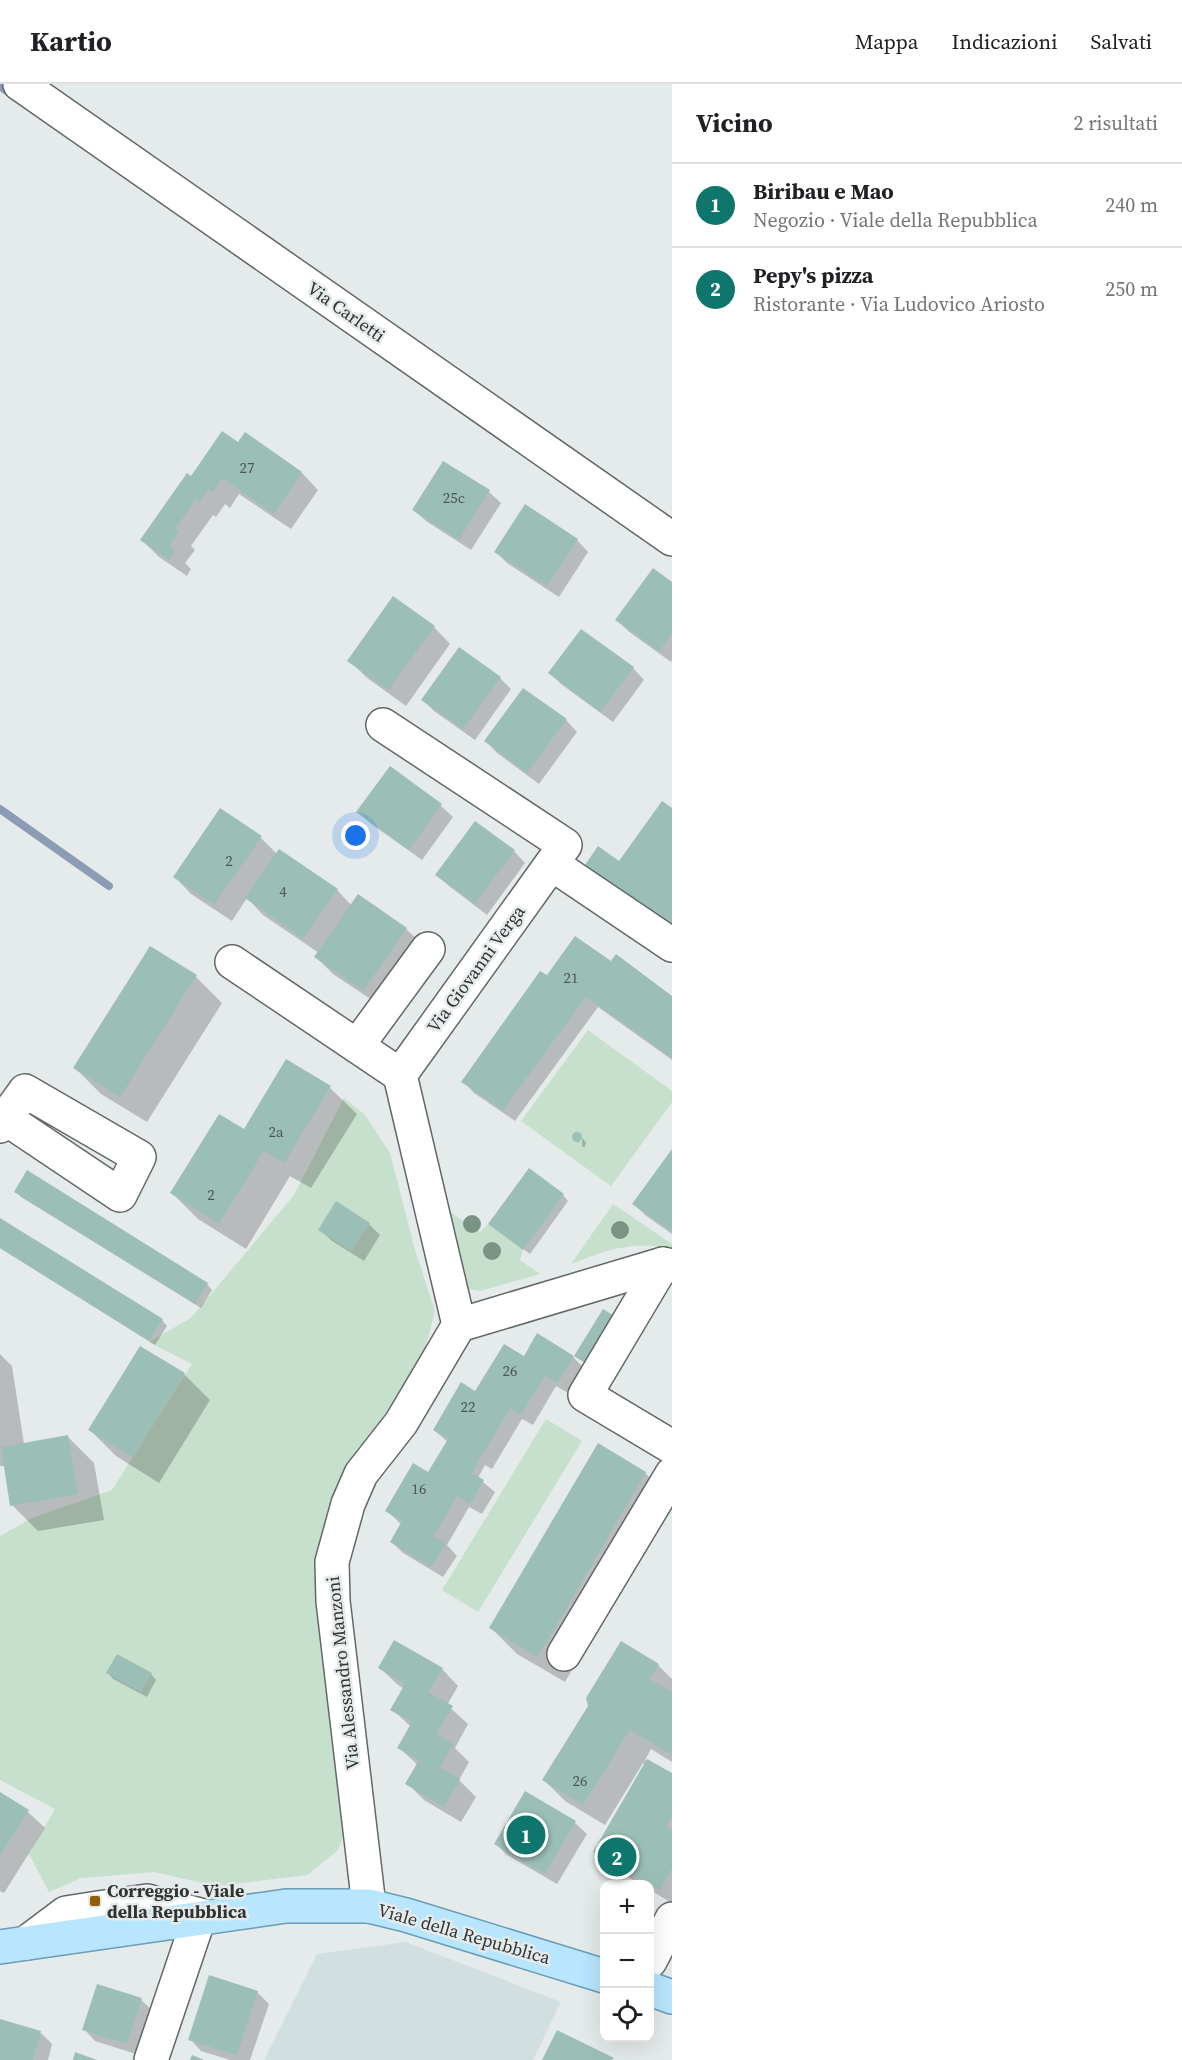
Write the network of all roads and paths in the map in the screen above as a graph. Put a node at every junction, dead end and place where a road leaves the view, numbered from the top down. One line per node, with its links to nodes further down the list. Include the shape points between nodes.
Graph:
1 (20, 84): 2 (street, Via Carletti)
2 (672, 539)
3 (383, 725): 4 (street, Via Giovanni Verga, via 565,846)
4 (552, 864): 5 (street); 9 (street, Via Giovanni Verga)
5 (672, 945)
6 (428, 949): 8 (street)
7 (232, 962): 8 (street)
8 (357, 1046): 9 (street)
9 (400, 1075): 11 (street)
10 (667, 1265): 11 (street); 12 (street, via 585,1395)
11 (459, 1325): 15 (street, Via Alessandro Manzoni, via 400,1423 361,1474 332,1562 333,1601)
12 (672, 1447)
13 (672, 1474): 14 (street)
14 (564, 1654)
15 (369, 1906): 16 (main road, Viale della Repubblica, via 286,1906); 20 (main road, Viale della Repubblica)
16 (203, 1918): 18 (street, via 147,1901 66,1913); 23 (street)
17 (672, 1919): 19 (street)
18 (13, 1945)
19 (654, 1953)
20 (600, 1975)
21 (654, 1990): 22 (main road)
22 (672, 1997)
23 (151, 2060)

